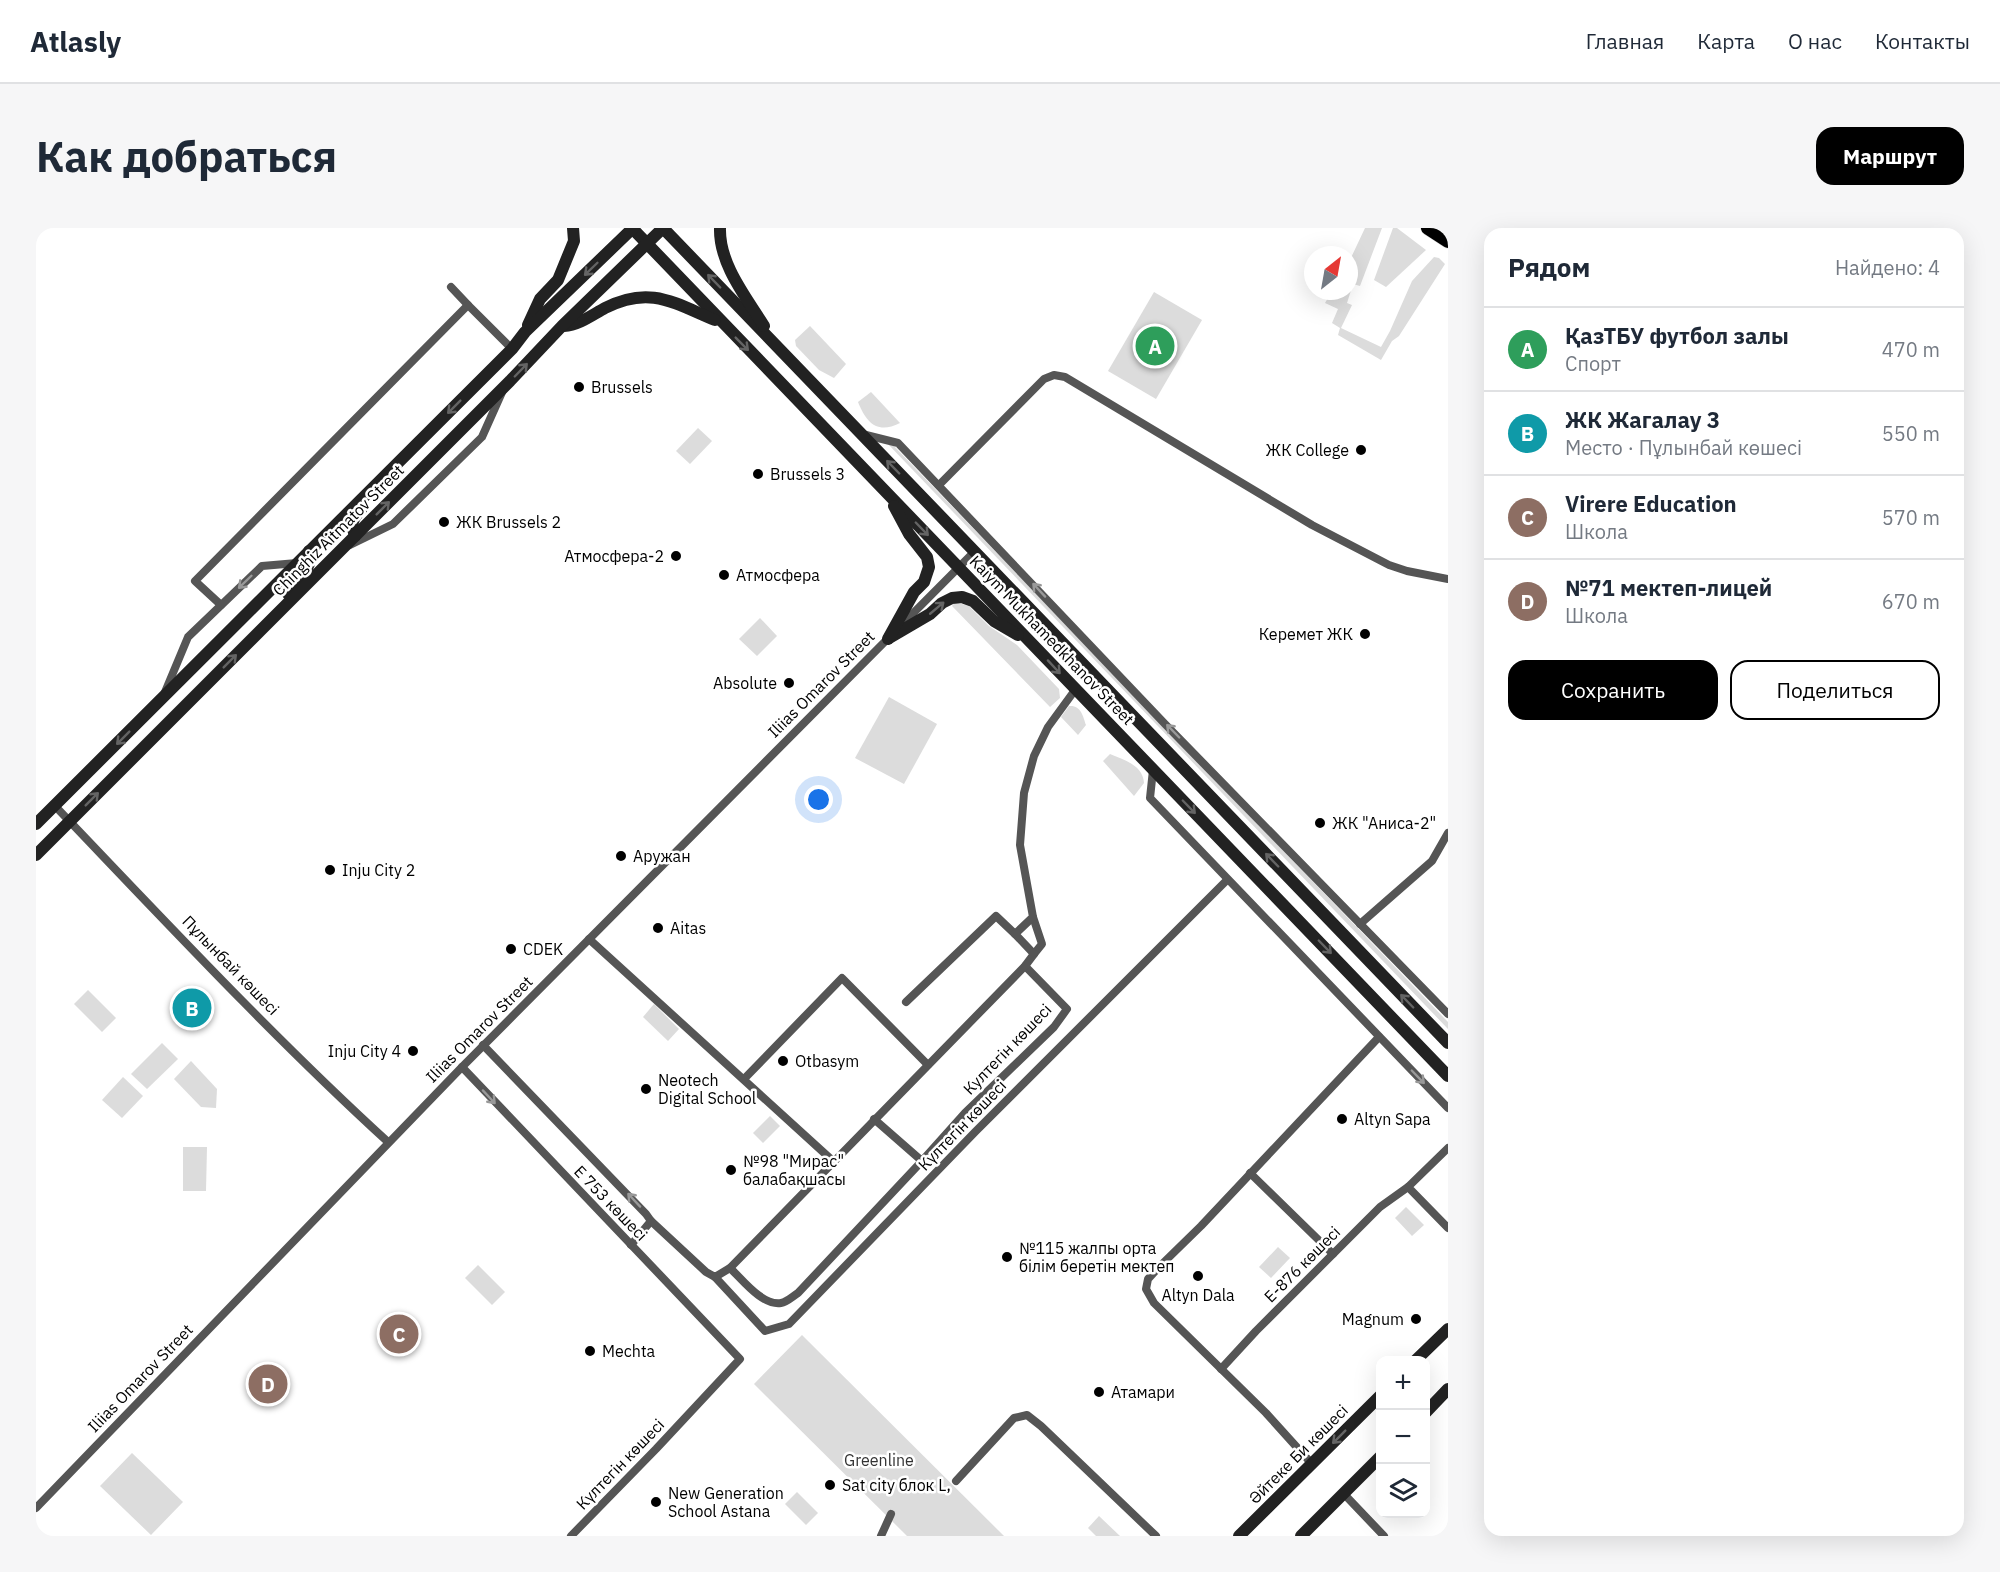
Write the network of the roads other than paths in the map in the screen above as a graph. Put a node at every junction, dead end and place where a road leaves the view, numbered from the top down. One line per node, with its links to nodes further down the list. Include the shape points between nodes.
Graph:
1 (573, 228): 12 (main road, via 574,241 558,280 540,299)
2 (632, 228): 7 (main road, Kaiym Mukhamedkhanov Street); 12 (main road, Chinghiz Aitmatov Street, one-way to 12)
3 (663, 228): 7 (main road, Chinghiz Aitmatov Street); 13 (main road, Kaiym Mukhamedkhanov Street, one-way to 3)
4 (720, 228): 13 (main road, via 727,262)
5 (1428, 228): 6 (main road)
6 (1448, 241)
7 (647, 244): 10 (main road, Kaiym Mukhamedkhanov Street); 11 (main road, Chinghiz Aitmatov Street)
8 (451, 287): 9 (street)
9 (468, 305): 14 (street); 27 (street, via 195,581)
10 (720, 322): 11 (main road, via 671,301 646,296 616,303 574,326); 19 (main road, Kaiym Mukhamedkhanov Street, one-way to 19)
11 (562, 326): 15 (main road, Chinghiz Aitmatov Street, one-way to 11)
12 (525, 332): 14 (main road, Chinghiz Aitmatov Street)
13 (778, 347): 16 (main road, Kaiym Mukhamedkhanov Street)
14 (512, 349): 17 (main road, Chinghiz Aitmatov Street, one-way to 17)
15 (505, 386): 20 (main road, Chinghiz Aitmatov Street, one-way to 15); 21 (street, via 482,437 393,524)
16 (861, 434): 18 (street, via 898,442); 23 (main road, Kaiym Mukhamedkhanov Street, one-way to 16)
17 (392, 468): 20 (main road, via 352,519); 22 (main road, Chinghiz Aitmatov Street)
18 (939, 485): 26 (street, via 1044,379 1054,375 1065,377 1312,525 1389,565); 43 (street, one-way to 18)
19 (886, 492): 25 (main road, Kaiym Mukhamedkhanov Street, one-way to 25); 29 (main road, via 927,557 929,567 924,582 914,592)
20 (355, 536): 21 (main road, Chinghiz Aitmatov Street)
21 (344, 548): 28 (main road, Chinghiz Aitmatov Street)
22 (309, 551): 24 (main road, Chinghiz Aitmatov Street); 28 (main road, via 310,564)
23 (974, 552): 25 (street, Iliias Omarov Street); 51 (main road, Kaiym Mukhamedkhanov Street, one-way to 23)
24 (297, 563): 27 (street, one-way to 27, via 262,566); 32 (main road, Chinghiz Aitmatov Street)
25 (958, 567): 29 (street, Iliias Omarov Street); 30 (main road, Kaiym Mukhamedkhanov Street)
26 (1448, 579)
27 (221, 605): 32 (street, via 189,637)
28 (279, 611): 34 (main road, Chinghiz Aitmatov Street, one-way to 28)
29 (888, 639): 30 (main road, one-way to 30, via 942,603 962,597); 45 (street, Iliias Omarov Street)
30 (1032, 644): 31 (main road, Kaiym Mukhamedkhanov Street, one-way to 31)
31 (1075, 690): 35 (main road, Kaiym Mukhamedkhanov Street); 42 (street, via 1048,727 1034,756 1024,793 1020,845)
32 (161, 699): 33 (main road, Chinghiz Aitmatov Street)
33 (141, 720): 34 (main road); 36 (main road, Chinghiz Aitmatov Street, one-way to 36)
34 (156, 735): 37 (main road, Chinghiz Aitmatov Street, one-way to 34)
35 (1153, 770): 41 (street, via 1150,798); 55 (main road, Kaiym Mukhamedkhanov Street, one-way to 55)
36 (55, 806): 37 (street, Пұлынбай көшесі); 38 (main road, Chinghiz Aitmatov Street)
37 (70, 821): 40 (main road, Chinghiz Aitmatov Street); 59 (street, Пұлынбай көшесі, via 244,1003)
38 (36, 824)
39 (1448, 833): 43 (street, via 1432,861)
40 (36, 855)
41 (1227, 880): 50 (street); 70 (street, Күлтегін көшесі, via 789,1324 765,1331)
42 (1033, 917): 44 (street); 46 (street, via 1042,944)
43 (1360, 924): 49 (street)
44 (1016, 933): 46 (street); 48 (street, via 996,916)
45 (589, 939): 52 (street, Iliias Omarov Street); 56 (street)
46 (1034, 954): 47 (street)
47 (1024, 966): 53 (street); 62 (street, Култегін көшесі, via 1067,1009)
48 (906, 1002)
49 (1448, 1014)
50 (1379, 1036): 57 (street, one-way to 57); 63 (street)
51 (1448, 1043)
52 (483, 1046): 54 (street, Iliias Omarov Street); 65 (street, one-way to 52)
53 (928, 1065): 56 (street, via 842,978); 58 (street)
54 (462, 1067): 59 (street, Iliias Omarov Street); 67 (street, Е 753 көшесі, one-way to 67)
55 (1448, 1076)
56 (744, 1078): 61 (street)
57 (1448, 1108)
58 (874, 1119): 61 (street); 62 (street)
59 (388, 1142): 82 (street, Iliias Omarov Street)
60 (1448, 1148): 64 (street, Е-876 көшесі)
61 (833, 1161): 69 (street)
62 (922, 1161): 69 (street, via 798,1293 783,1303 762,1297)
63 (1250, 1173): 68 (street); 74 (street, via 1148,1279 1146,1289 1154,1303)
64 (1408, 1187): 66 (street); 68 (street, Е-876 көшесі, via 1380,1207)
65 (651, 1221): 67 (street); 70 (street, via 706,1272)
66 (1448, 1228)
67 (631, 1245): 73 (street, Е 753 көшесі)
68 (1333, 1254): 74 (street, Е-876 көшесі)
69 (729, 1268): 70 (street)
70 (716, 1276)
71 (1448, 1329): 72 (main road)
72 (1420, 1356)
73 (740, 1359): 84 (street, Күлтегін көшесі)
74 (1221, 1369): 79 (street)
75 (1448, 1389): 77 (main road)
76 (1376, 1400): 79 (main road, Әйтеке Би көшесі, one-way to 79)
77 (1427, 1410)
78 (1376, 1461): 81 (main road)
79 (1312, 1464): 87 (main road, Әйтеке Би көшесі)
80 (956, 1481): 86 (street, via 1014,1418 1027,1415)
81 (1344, 1494): 88 (main road); 89 (street)
82 (36, 1508)
83 (891, 1514): 85 (street)
84 (571, 1536)
85 (881, 1536)
86 (1156, 1536)
87 (1239, 1536)
88 (1301, 1536)
89 (1384, 1536)

